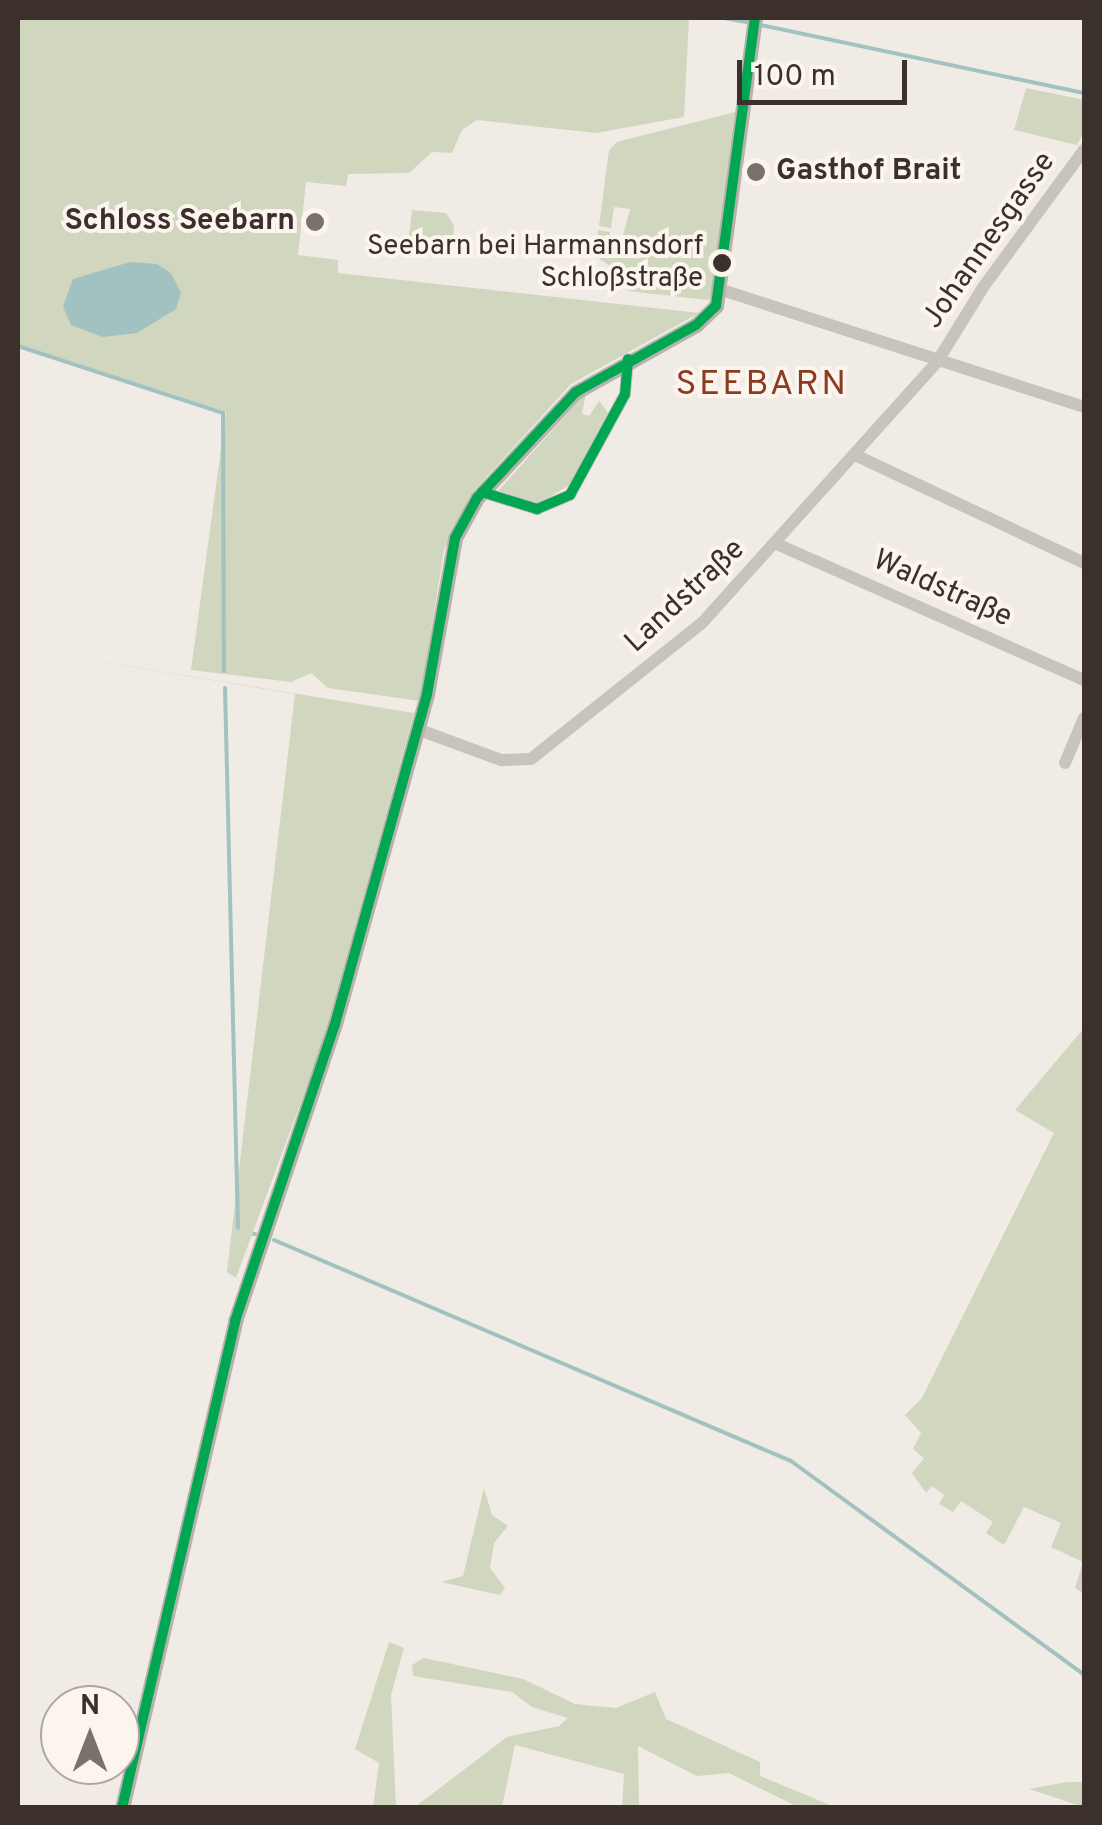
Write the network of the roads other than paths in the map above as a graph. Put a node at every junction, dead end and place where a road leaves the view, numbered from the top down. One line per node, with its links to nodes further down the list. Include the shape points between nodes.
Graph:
1 (754, 22): 3 (main road)
2 (1084, 150): 5 (street, Johannesgasse, via 984,286)
3 (722, 290): 4 (main road, via 704,319); 5 (street)
4 (628, 358): 8 (main road, via 576,392); 8 (street, via 625,394 570,495 537,509)
5 (938, 362): 6 (street); 7 (street, Landstraße)
6 (1084, 407)
7 (855, 455): 9 (street, Landstraße); 10 (street)
8 (482, 492): 13 (main road, via 454,538)
9 (779, 544): 11 (street, Waldstraße); 13 (street, Landstraße, via 702,623 539,756 501,760)
10 (1084, 564)
11 (1084, 680)
12 (1084, 718): 14 (street)
13 (417, 728): 15 (main road, via 336,1024 235,1320)
14 (1065, 763)
15 (122, 1808)

